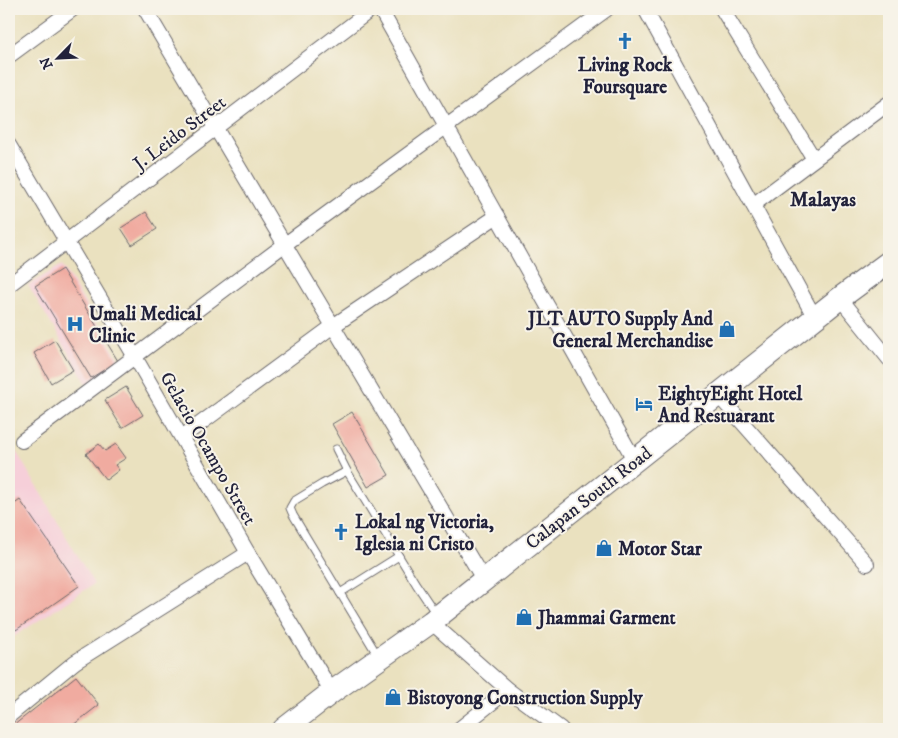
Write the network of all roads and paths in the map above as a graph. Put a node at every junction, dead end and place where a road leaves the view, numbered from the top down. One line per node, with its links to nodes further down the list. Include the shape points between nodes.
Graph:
1 (71, 9): 8 (street)
2 (145, 9): 11 (street)
3 (372, 9): 11 (street, J. Leido Street)
4 (380, 9): 10 (street)
5 (607, 9): 10 (street)
6 (645, 9): 14 (street)
7 (722, 9): 13 (street)
8 (9, 56)
9 (889, 103): 13 (street)
10 (447, 126): 15 (street); 17 (street)
11 (215, 128): 16 (street, J. Leido Street); 17 (street)
12 (9, 145): 16 (street, Gelacio Ocampo Street)
13 (814, 159): 14 (street)
14 (753, 205): 21 (street)
15 (497, 216): 22 (street); 29 (street)
16 (67, 241): 19 (street, J. Leido Street); 23 (street, Gelacio Ocampo Street)
17 (284, 245): 22 (street); 23 (street)
18 (889, 262): 20 (highway, Calapan South Road)
19 (9, 286)
20 (840, 298): 21 (highway, Calapan South Road); 24 (street)
21 (815, 318): 25 (highway, Calapan South Road)
22 (333, 326): 26 (street); 34 (street)
23 (135, 357): 26 (street, Gelacio Ocampo Street); 27 (street)
24 (889, 359)
25 (718, 395): 29 (highway, Calapan South Road); 33 (street)
26 (182, 437): 31 (street, Gelacio Ocampo Street)
27 (22, 441)
28 (336, 449): 30 (lane)
29 (635, 461): 34 (highway, Calapan South Road)
30 (347, 471): 32 (lane); 35 (lane, via 294,501 290,508)
31 (248, 553): 39 (street, Gelacio Ocampo Street); 40 (street, via 76,662)
32 (399, 556): 35 (lane); 36 (lane)
33 (867, 564)
34 (484, 579): 36 (highway, Calapan South Road)
35 (340, 593): 37 (lane)
36 (435, 619): 37 (highway, Calapan South Road); 38 (street)
37 (379, 659): 39 (highway, Calapan South Road)
38 (508, 690): 42 (street); 43 (street)
39 (332, 692): 41 (highway, Calapan South Road)
40 (9, 716)
41 (284, 729)
42 (459, 729)
43 (561, 729)

